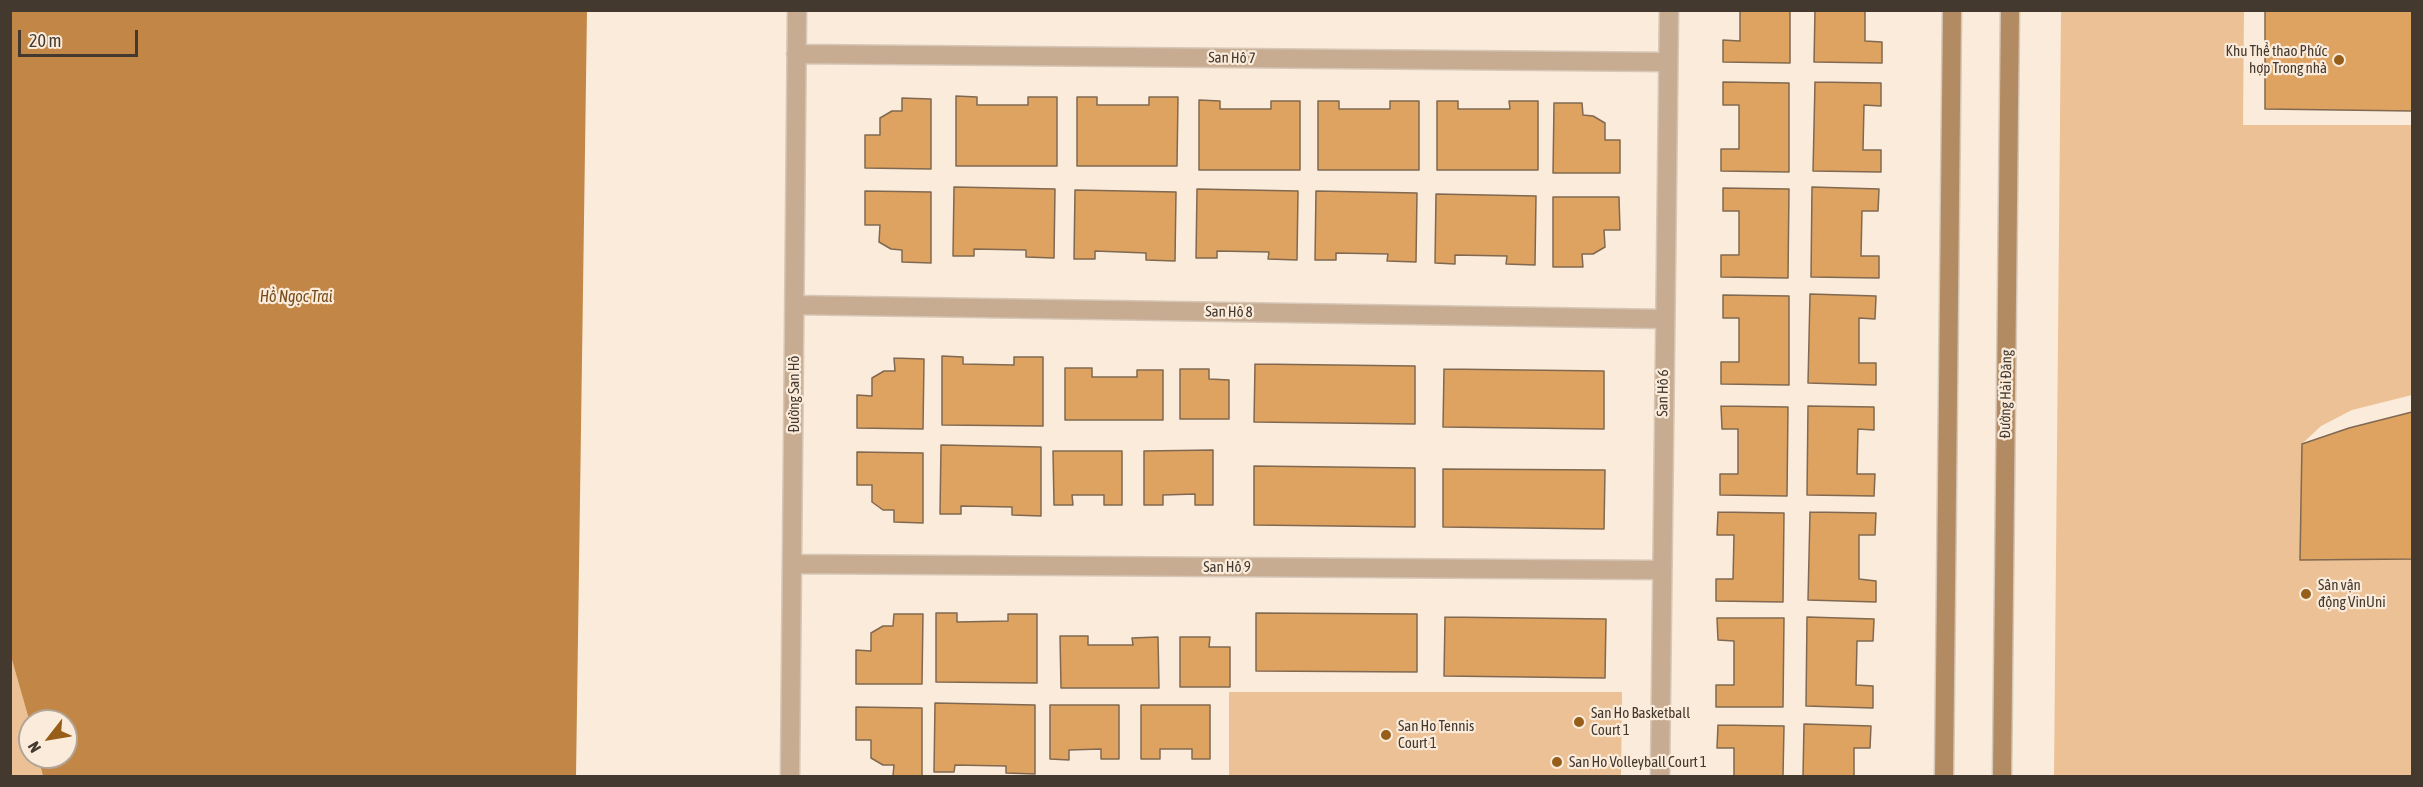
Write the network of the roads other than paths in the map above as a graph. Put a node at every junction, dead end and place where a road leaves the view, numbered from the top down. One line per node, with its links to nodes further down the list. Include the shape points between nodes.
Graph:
1 (797, 10): 5 (street, Đường San Hô)
2 (1669, 10): 6 (street, San Hô 6)
3 (1952, 10): 13 (street)
4 (2010, 10): 14 (street, Đường Hải Đăng)
5 (796, 54): 6 (street, San Hô 7); 7 (street, Đường San Hô)
6 (1668, 62): 8 (street, San Hô 6)
7 (795, 305): 8 (street, San Hô 8); 9 (street, Đường San Hô)
8 (1664, 319): 10 (street, San Hô 6)
9 (793, 564): 10 (street, San Hô 9); 11 (street, Đường San Hô)
10 (1660, 570): 12 (street, San Hô 6)
11 (790, 777)
12 (1660, 777)
13 (1944, 777)
14 (2002, 777)

